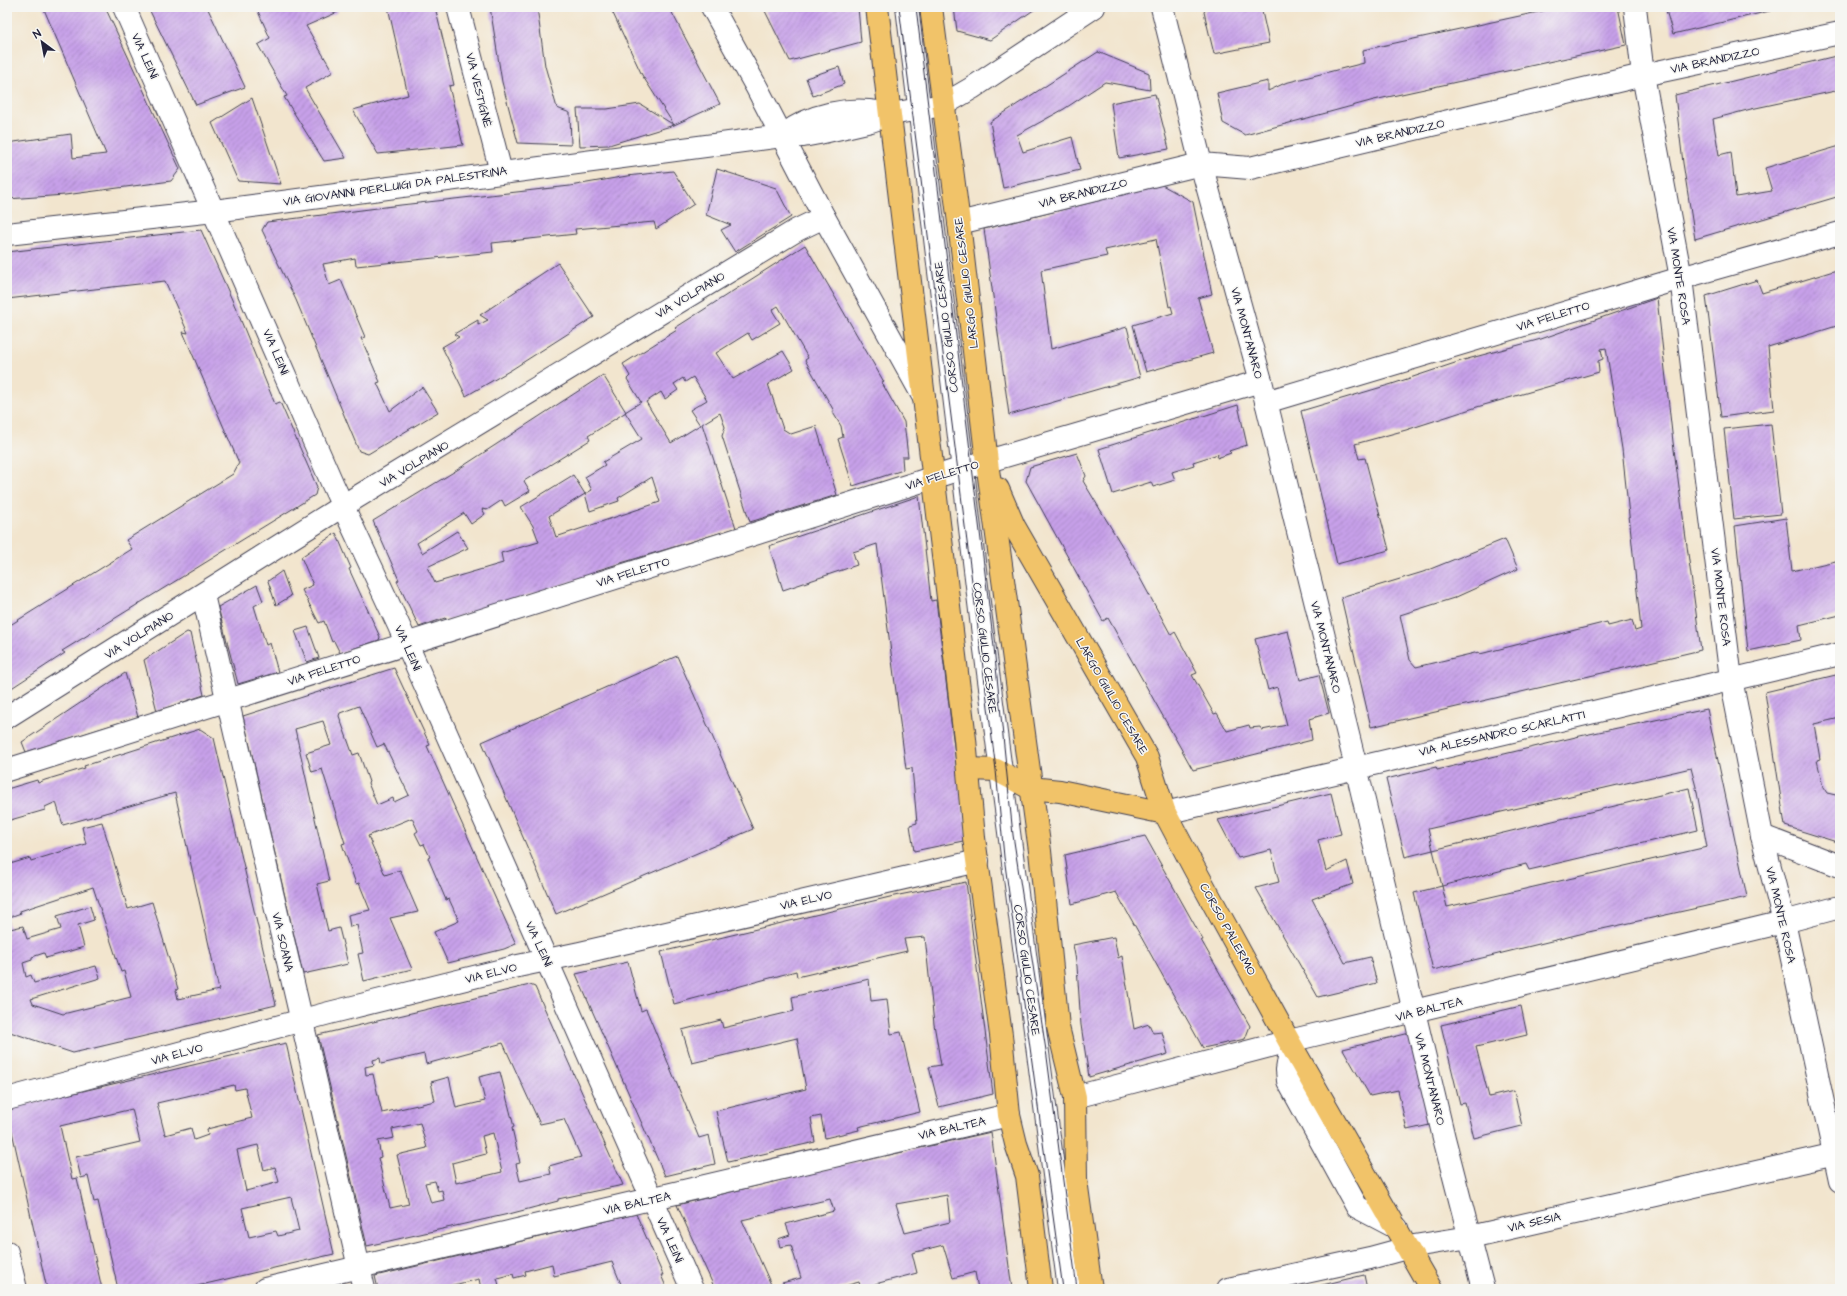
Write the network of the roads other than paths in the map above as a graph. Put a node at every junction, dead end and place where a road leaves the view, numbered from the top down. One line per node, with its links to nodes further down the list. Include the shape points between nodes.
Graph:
1 (124, 7): 18 (street, VIA LEINÌ)
2 (458, 7): 17 (street, VIA VESTIGNÈ)
3 (712, 7): 15 (street)
4 (877, 7): 14 (main road)
5 (907, 7): 13 (street, CORSO GIULIO CESARE)
6 (931, 7): 12 (main road)
7 (1094, 7): 12 (street)
8 (1162, 7): 16 (street, VIA MONTANARO)
9 (1635, 7): 11 (street, VIA MONTE ROSA)
10 (1840, 33): 11 (street, VIA BRANDIZZO)
11 (1643, 75): 16 (street, VIA BRANDIZZO, via 1250,168); 23 (street, VIA MONTE ROSA)
12 (943, 105): 13 (street); 20 (main road, LARGO GIULIO CESARE)
13 (919, 109): 14 (street); 27 (street, CORSO GIULIO CESARE)
14 (891, 114): 15 (street, via 819,133); 25 (main road)
15 (782, 136): 17 (street, VIA GIOVANNI PIERLUIGI DA PALESTRINA); 19 (street)
16 (1201, 164): 20 (street, VIA BRANDIZZO); 24 (street, VIA MONTANARO)
17 (501, 172): 18 (street, VIA GIOVANNI PIERLUIGI DA PALESTRINA)
18 (214, 210): 22 (street, VIA GIOVANNI PIERLUIGI DA PALESTRINA); 30 (street, VIA LEINÌ)
19 (824, 216): 25 (street); 30 (street, VIA VOLPIANO)
20 (959, 223): 27 (main road, LARGO GIULIO CESARE)
21 (1840, 233): 23 (street, VIA FELETTO)
22 (7, 234)
23 (1681, 278): 26 (street, VIA FELETTO); 34 (street, VIA MONTE ROSA)
24 (1261, 381): 26 (street, VIA MONTANARO); 27 (street, VIA FELETTO)
25 (925, 400): 28 (main road)
26 (1266, 402): 37 (street, VIA MONTANARO)
27 (971, 464): 28 (street, VIA FELETTO); 29 (main road, LARGO GIULIO CESARE); 40 (street, CORSO GIULIO CESARE)
28 (934, 478): 32 (street, VIA FELETTO); 38 (main road)
29 (996, 494): 41 (main road, LARGO GIULIO CESARE); 42 (main road, LARGO GIULIO CESARE, via 1147,757)
30 (344, 505): 31 (street, VIA VOLPIANO); 32 (street, VIA LEINÌ)
31 (203, 595): 35 (street, VIA SOANA); 36 (street, VIA VOLPIANO)
32 (407, 643): 35 (street, VIA FELETTO); 48 (street, VIA LEINÌ)
33 (1840, 654): 34 (street, VIA ALESSANDRO SCARLATTI)
34 (1732, 679): 37 (street, VIA ALESSANDRO SCARLATTI); 43 (street, VIA MONTE ROSA)
35 (227, 700): 39 (street, VIA FELETTO); 50 (street, VIA SOANA)
36 (7, 717)
37 (1356, 767): 42 (street, VIA ALESSANDRO SCARLATTI); 49 (street, VIA MONTANARO)
38 (968, 769): 40 (main road, via 996,770); 44 (main road)
39 (7, 770)
40 (1002, 773): 41 (main road); 67 (street, CORSO GIULIO CESARE)
41 (1030, 788): 42 (main road, via 1060,791); 52 (main road, CORSO GIULIO CESARE, via 1040,851 1058,1027)
42 (1165, 813): 51 (main road, CORSO PALERMO)
43 (1762, 836): 45 (street); 47 (street, VIA MONTE ROSA)
44 (978, 861): 48 (street, VIA ELVO); 54 (main road)
45 (1840, 866)
46 (1840, 907): 47 (street, VIA BALTEA)
47 (1784, 922): 49 (street, VIA BALTEA); 55 (street, VIA MONTE ROSA)
48 (546, 960): 50 (street, VIA ELVO); 57 (street, VIA LEINÌ)
49 (1413, 1012): 51 (street, VIA BALTEA); 58 (street, VIA MONTANARO)
50 (302, 1021): 53 (street, VIA ELVO); 61 (street, VIA SOANA)
51 (1290, 1043): 52 (street, VIA BALTEA); 59 (main road, CORSO PALERMO)
52 (1075, 1097): 68 (main road, CORSO GIULIO CESARE, via 1076,1180)
53 (7, 1099)
54 (1009, 1115): 57 (street, VIA BALTEA); 66 (main road, via 1027,1176)
55 (1837, 1153): 56 (street, VIA MONTE ROSA); 58 (street, VIA SESIA)
56 (1840, 1182)
57 (652, 1199): 61 (street, VIA BALTEA); 65 (street, VIA LEINÌ)
58 (1470, 1236): 59 (street, VIA SESIA); 71 (street, VIA MONTANARO)
59 (1408, 1247): 69 (street, VIA SESIA, via 1370,1258); 70 (main road, CORSO PALERMO)
60 (7, 1252): 62 (street)
61 (359, 1267): 63 (street, VIA BALTEA); 64 (street, VIA SOANA)
62 (16, 1289)
63 (265, 1289)
64 (364, 1289)
65 (692, 1289)
66 (1041, 1289)
67 (1069, 1289)
68 (1091, 1289)
69 (1228, 1289)
70 (1431, 1289)
71 (1483, 1289)

